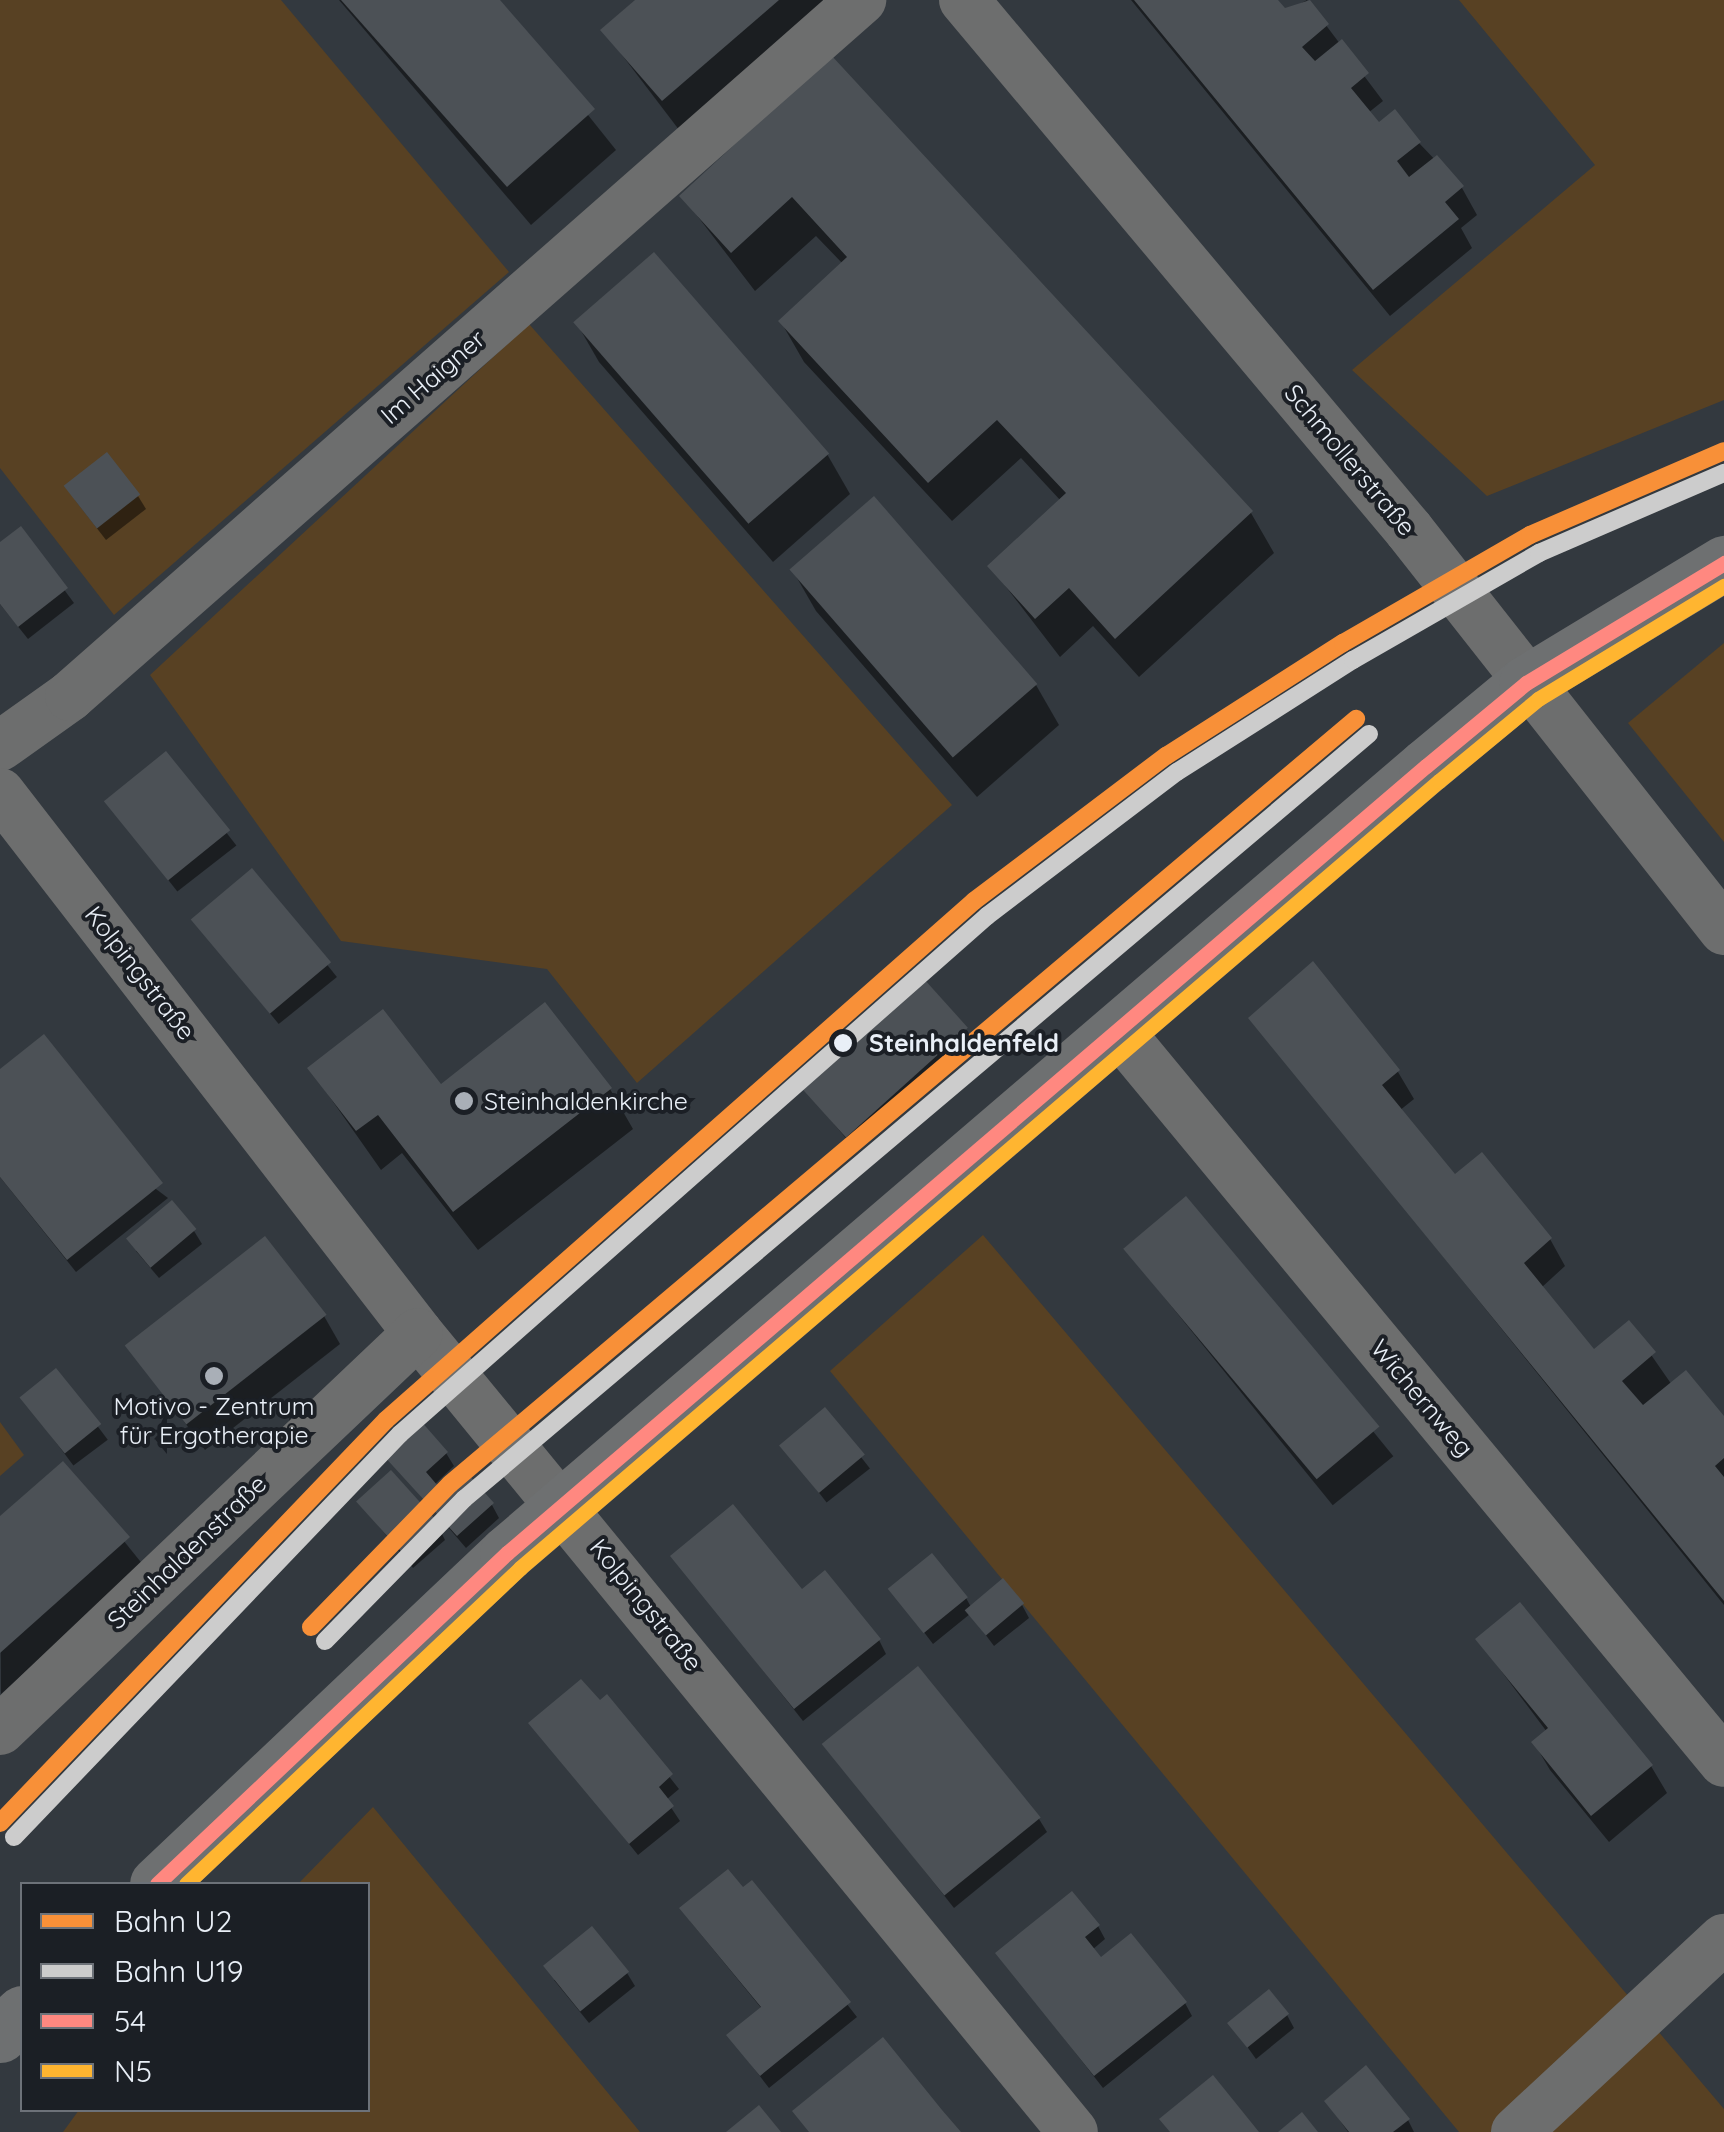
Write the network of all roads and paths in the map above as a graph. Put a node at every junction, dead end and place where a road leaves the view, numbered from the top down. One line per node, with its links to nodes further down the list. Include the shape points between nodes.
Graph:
1 (861, 0): 5 (street, Im Haigner, via 70,696)
2 (964, 0): 4 (street, Schmollerstraße)
3 (1724, 563): 4 (street)
4 (1526, 684): 7 (street, Schmollerstraße); 8 (street)
5 (0, 746)
6 (0, 793): 9 (street, Kolpingstraße)
7 (1724, 930)
8 (1121, 1034): 10 (street); 12 (street, Wichernweg)
9 (418, 1333): 10 (street, Kolpingstraße); 11 (street, Steinhaldenstraße)
10 (564, 1504): 13 (street); 17 (street, Kolpingstraße)
11 (0, 1730)
12 (1724, 1762)
13 (159, 1882)
14 (1724, 1939): 18 (street)
15 (20, 2016): 16 (street)
16 (0, 2035)
17 (1073, 2132)
18 (1516, 2132)

